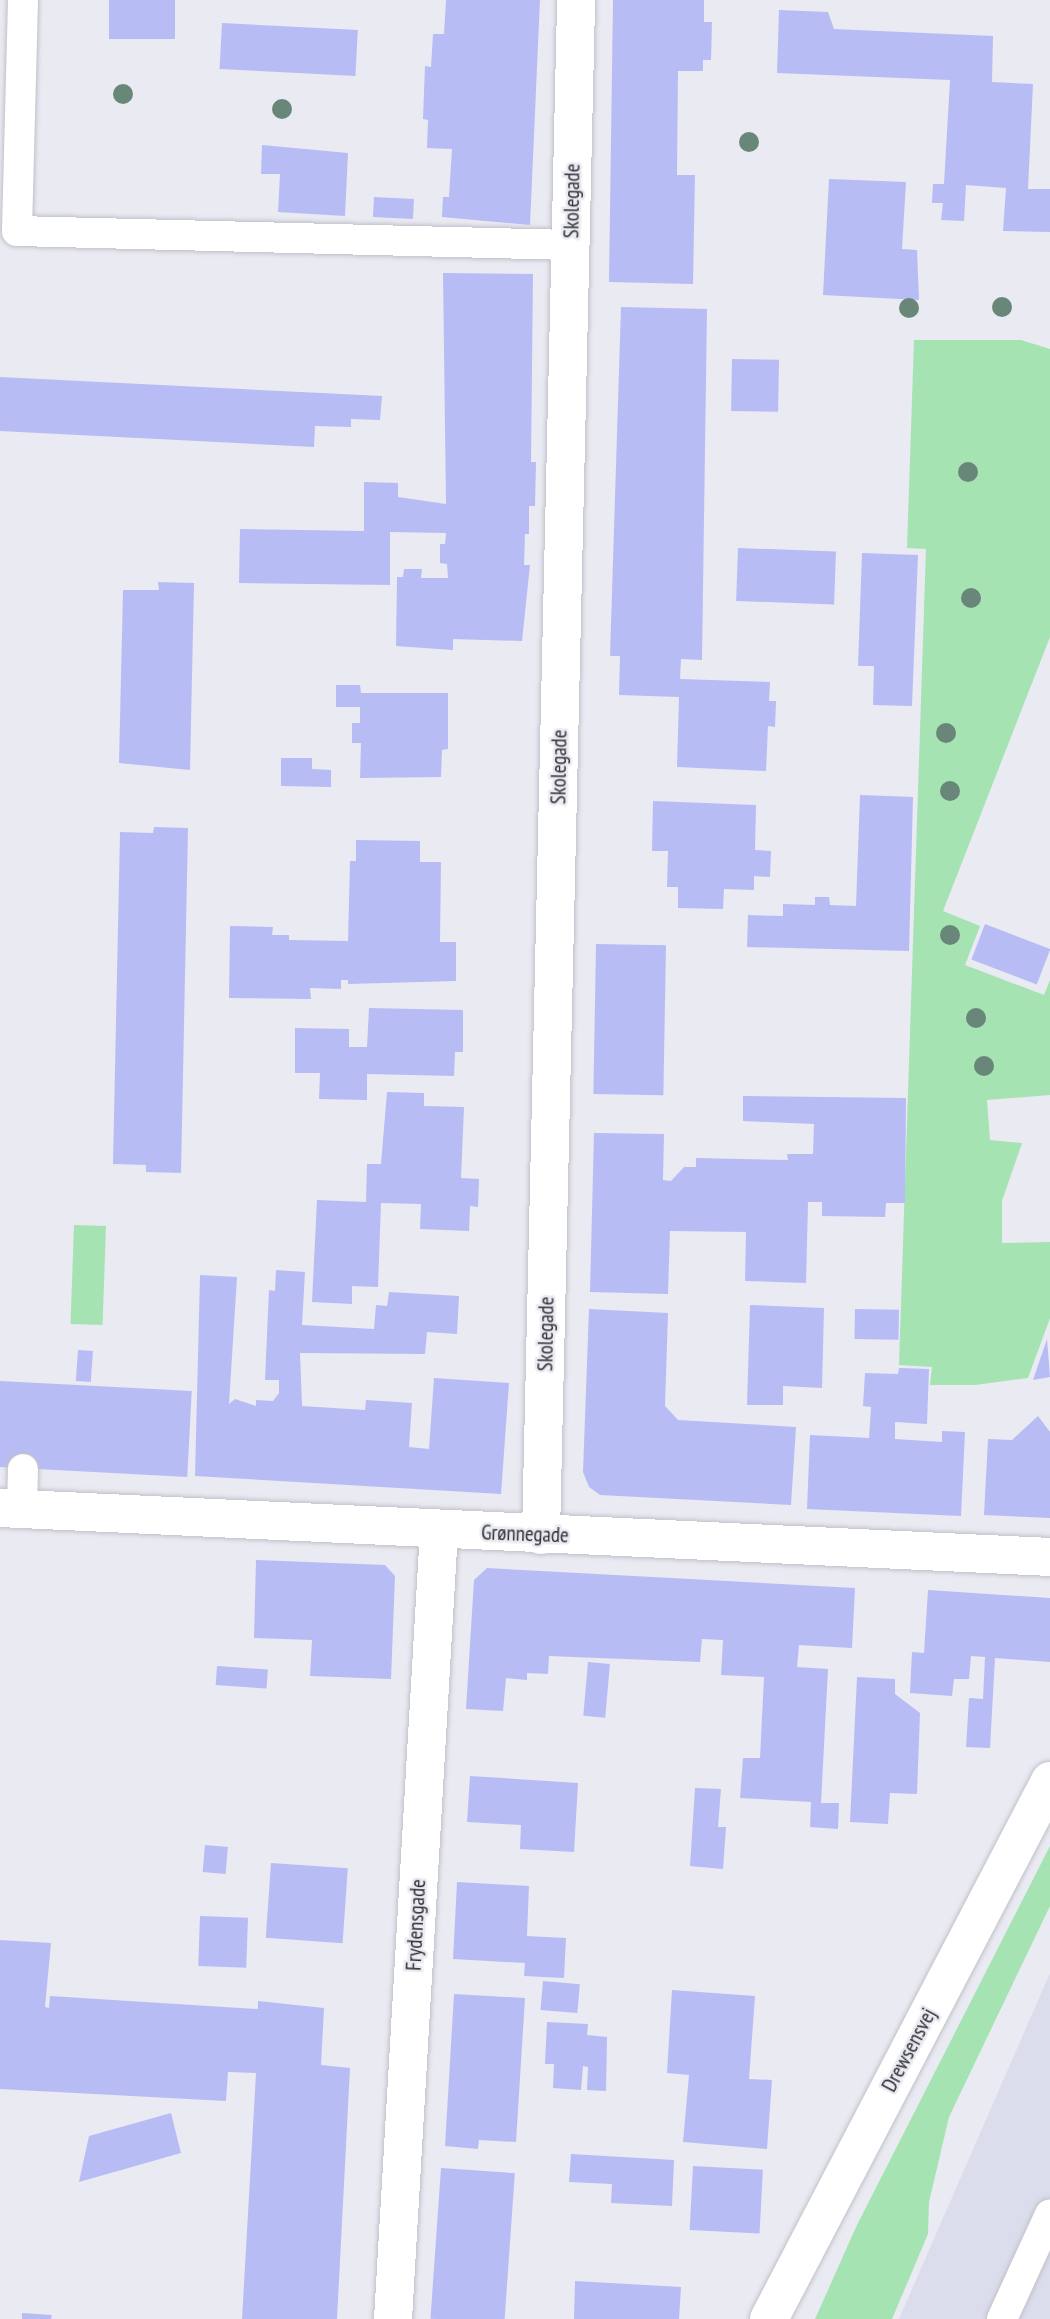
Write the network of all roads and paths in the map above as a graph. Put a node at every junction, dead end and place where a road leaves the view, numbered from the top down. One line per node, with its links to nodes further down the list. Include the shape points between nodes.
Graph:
1 (23, 0): 3 (lane)
2 (576, 0): 4 (street, Skolegade)
3 (10, 106): 4 (lane, via 17,231)
4 (571, 245): 8 (street, Skolegade)
5 (23, 1469): 6 (lane)
6 (11, 1509): 7 (street, Grønnegade)
7 (439, 1531): 8 (street, Grønnegade); 12 (street, Frydensgade)
8 (541, 1535): 9 (street, Grønnegade)
9 (1050, 1557)
10 (1050, 1782): 13 (street, Drewsensvej)
11 (1050, 2214): 14 (lane)
12 (393, 2319)
13 (769, 2319)
14 (1002, 2319)

